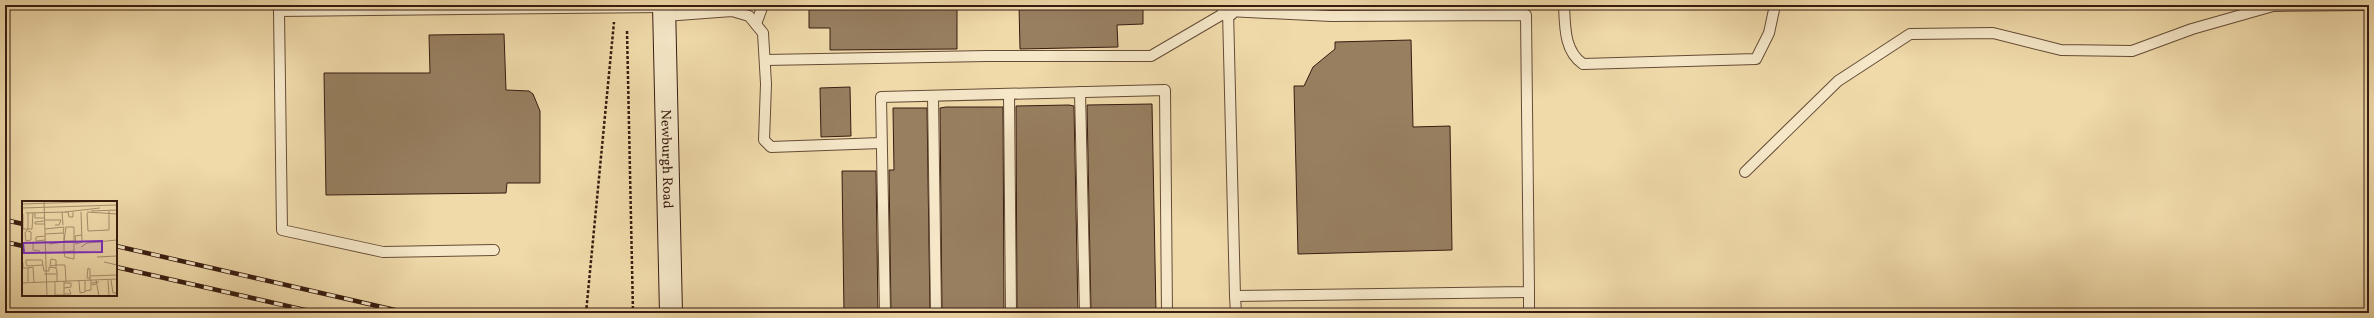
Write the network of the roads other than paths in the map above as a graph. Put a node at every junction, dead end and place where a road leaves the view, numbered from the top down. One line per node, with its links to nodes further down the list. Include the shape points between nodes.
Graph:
1 (764, 5): 7 (lane)
2 (1564, 5): 3 (lane, via 1568,44 1574,57 1583,64 1756,59 1769,33)
3 (1774, 5)
4 (2366, 5): 13 (lane, via 2273,6 2192,29 2132,51 2061,50 1993,33 1910,34 1838,81)
5 (1228, 8): 8 (lane, via 1151,56); 15 (lane, via 1331,16 1526,15); 16 (lane)
6 (664, 9): 7 (lane, via 732,11 749,16); 14 (lane, via 616,7 279,11 282,230 383,252); 17 (main road, Newburgh Road)
7 (756, 24): 8 (lane, via 763,33)
8 (765, 60): 12 (lane, via 764,140 771,147)
9 (1080, 92): 10 (lane); 21 (lane); 22 (lane, via 1164,90)
10 (1008, 94): 11 (lane); 20 (lane)
11 (933, 96): 12 (lane, via 881,97); 19 (lane)
12 (881, 143): 18 (lane)
13 (1745, 172)
14 (494, 250)
15 (1529, 292): 16 (lane); 24 (lane)
16 (1235, 296): 23 (lane)
17 (671, 313)
18 (885, 313)
19 (936, 313)
20 (1011, 313)
21 (1086, 313)
22 (1167, 313)
23 (1236, 313)
24 (1529, 313)

